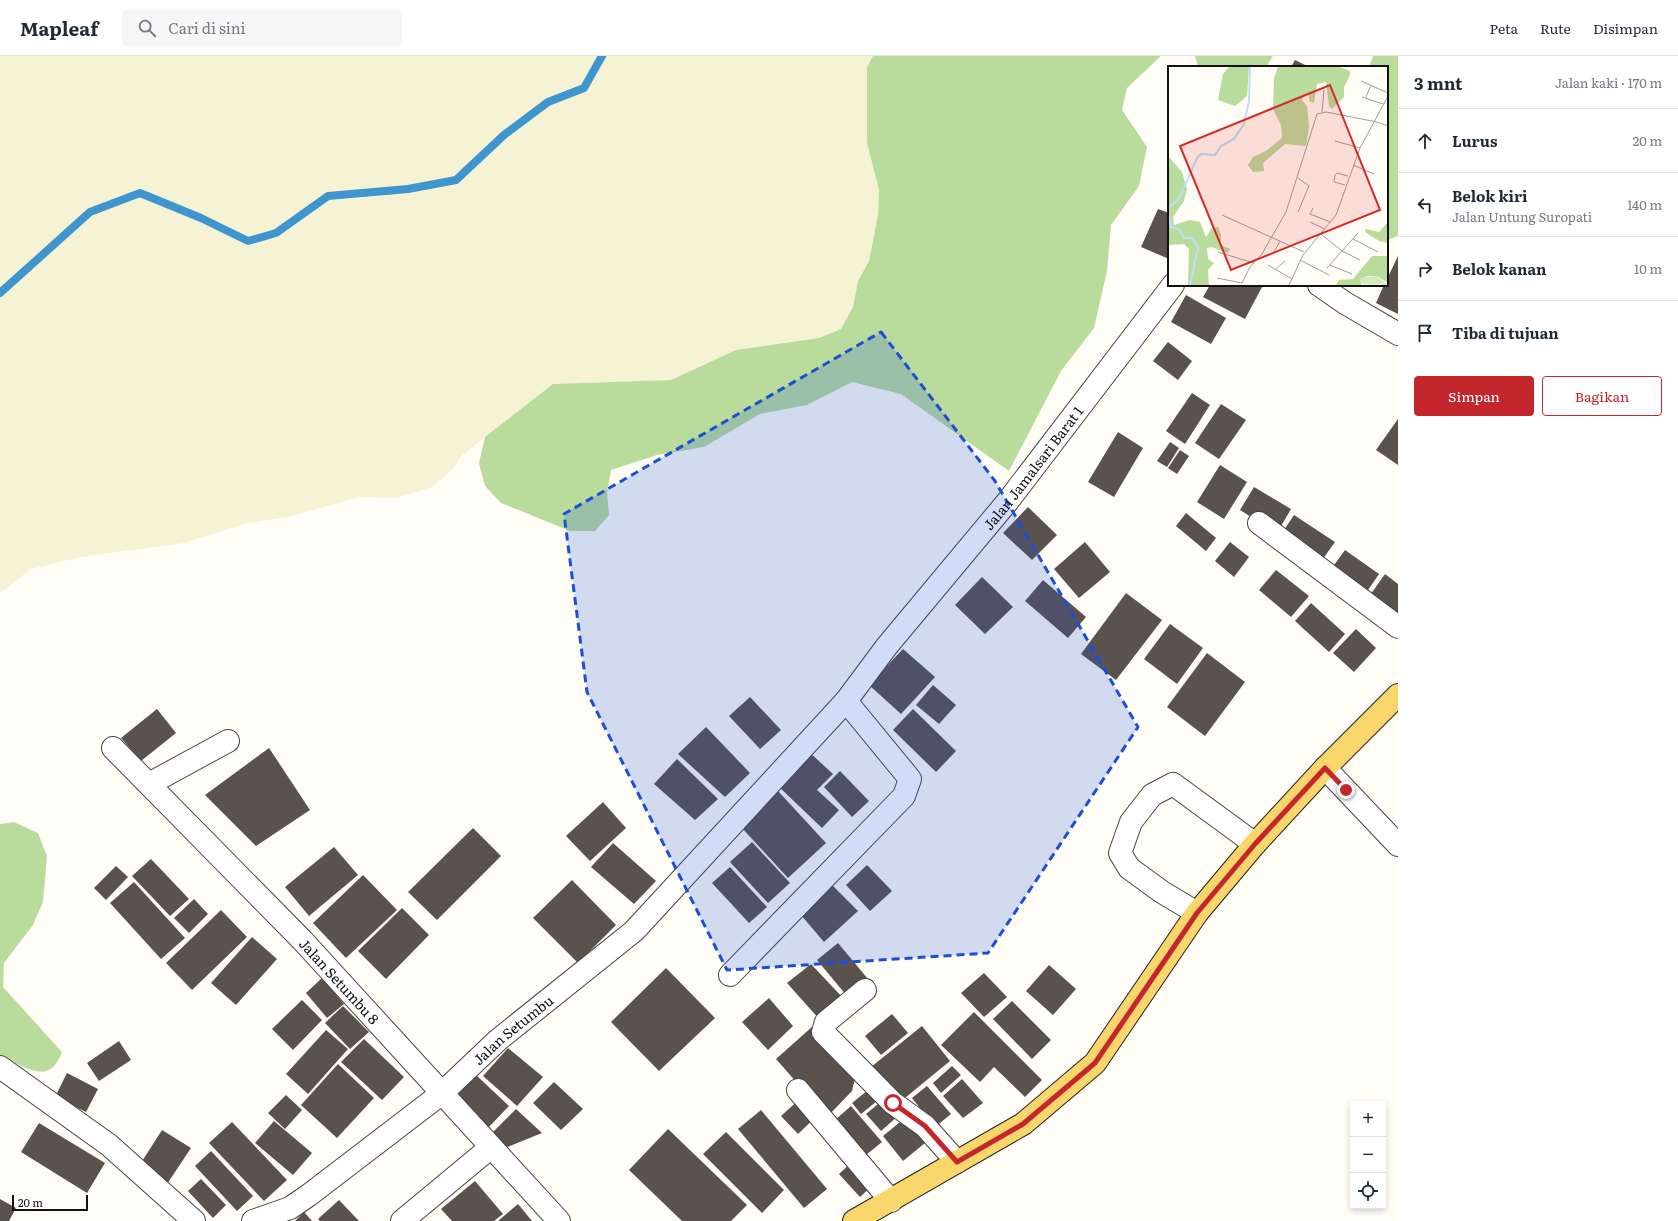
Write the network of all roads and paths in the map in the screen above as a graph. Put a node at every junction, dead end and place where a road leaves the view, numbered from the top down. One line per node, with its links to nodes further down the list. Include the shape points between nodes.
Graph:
1 (1172, 286): 7 (street, Jalan Jamalsari Barat 1, via 1008,501 887,646)
2 (1320, 286): 3 (street)
3 (1398, 334)
4 (1259, 523): 5 (street)
5 (1398, 627)
6 (1398, 694): 10 (main road)
7 (846, 701): 15 (street, via 910,779 904,796); 19 (street, Jalan Setumbu, via 634,931 498,1040)
8 (228, 741): 11 (street)
9 (113, 748): 11 (street, Jalan Setumbu 8)
10 (1325, 768): 12 (main road); 13 (street)
11 (148, 784): 19 (street, Jalan Setumbu 8, via 303,940)
12 (1255, 844): 14 (main road); 14 (street, via 1173,784 1152,795 1131,822 1120,853 1129,868)
13 (1398, 845)
14 (1197, 913): 21 (main road, via 1095,1063 1023,1124)
15 (730, 975)
16 (866, 990): 21 (street, via 826,1022 823,1032 893,1103 925,1126)
17 (0, 1066): 23 (street, via 110,1145)
18 (798, 1090): 22 (street)
19 (442, 1094): 20 (street, Jalan Setumbu 8); 24 (street, Jalan Setumbu, via 290,1208)
20 (490, 1148): 25 (street); 26 (street, Jalan Setumbu 8)
21 (957, 1162): 22 (main road)
22 (891, 1201): 27 (main road)
23 (194, 1221)
24 (253, 1221)
25 (402, 1221)
26 (559, 1221)
27 (854, 1221)

